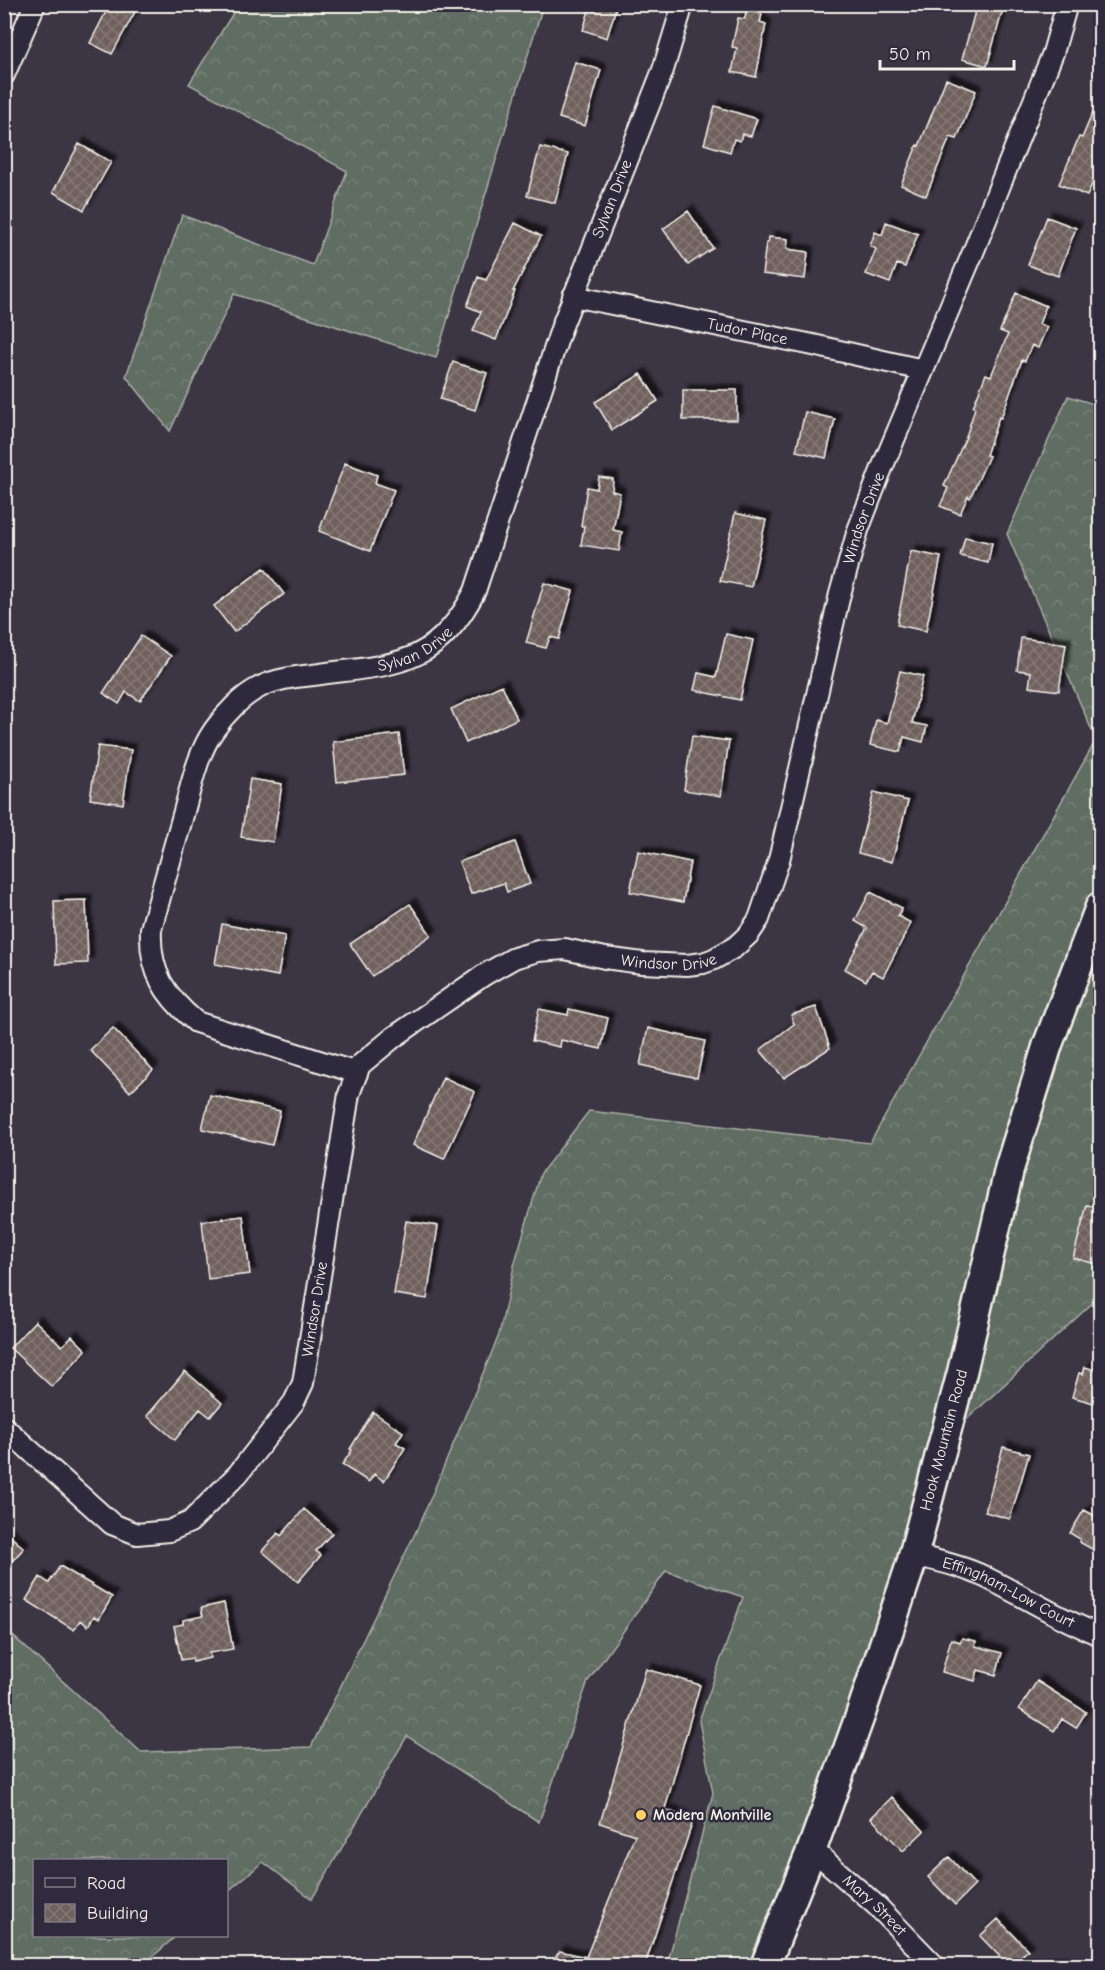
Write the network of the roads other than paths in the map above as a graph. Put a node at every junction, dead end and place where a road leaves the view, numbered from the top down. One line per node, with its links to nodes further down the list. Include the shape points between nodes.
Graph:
1 (35, 4): 4 (street)
2 (683, 4): 5 (street, Sylvan Drive, via 663,70)
3 (1067, 4): 6 (street, Windsor Drive, via 1053,53)
4 (4, 75)
5 (573, 296): 6 (street, Tudor Place); 8 (street, Sylvan Drive, via 475,591 453,628 418,655 396,664 270,682 249,694 222,721 208,740 194,774 151,929 152,954 164,988 196,1022)
6 (923, 370): 8 (street, Windsor Drive, via 858,530 779,860 764,908 749,933 725,954 687,965 642,963 565,949 514,958 394,1037 360,1065)
7 (1101, 907): 10 (street, Hook Mountain Road, via 1052,1034 1010,1166)
8 (357, 1073): 9 (street, Windsor Drive, via 349,1094 303,1383 294,1402 231,1482 190,1522 169,1531 137,1534 112,1524)
9 (4, 1427)
10 (914, 1555): 11 (street, Effingham-Low Court, via 984,1576 1073,1625); 12 (street, Hook Mountain Road)
11 (1101, 1635)
12 (812, 1849): 13 (street, Hook Mountain Road); 14 (street, Mary Street, via 878,1907)
13 (765, 1965)
14 (935, 1965)

